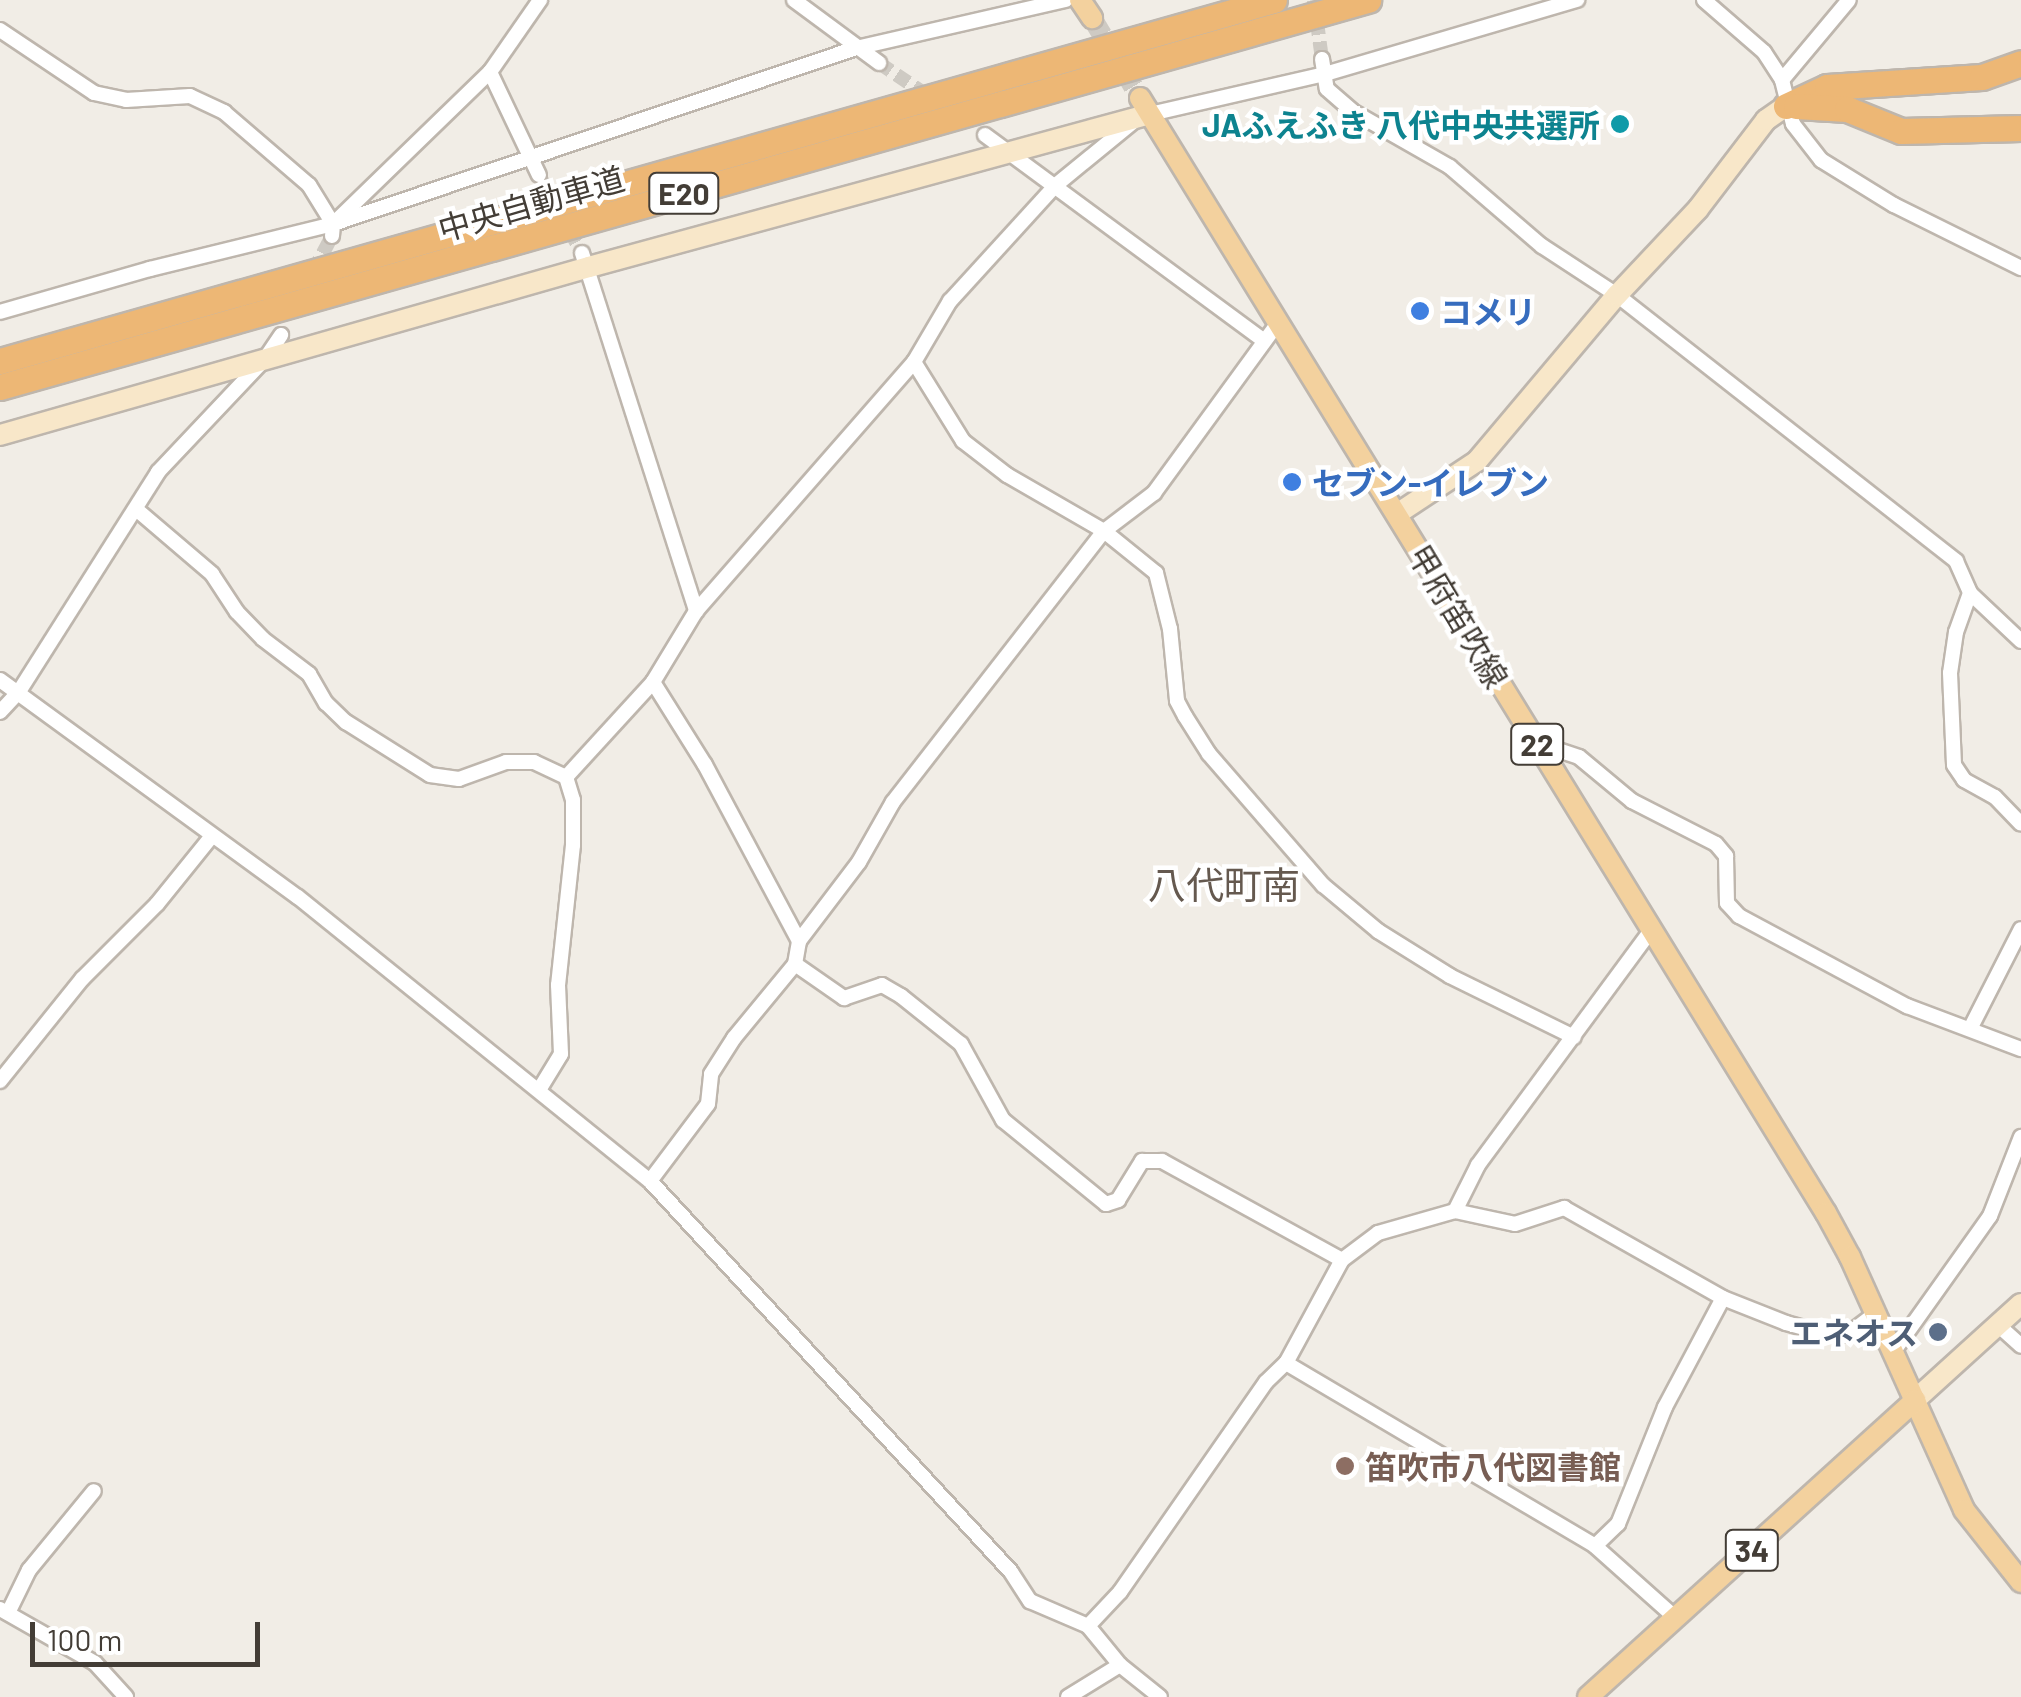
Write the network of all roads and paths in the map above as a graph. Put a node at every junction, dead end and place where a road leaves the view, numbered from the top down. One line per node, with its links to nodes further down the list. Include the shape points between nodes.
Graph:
1 (540, 0): 20 (street)
2 (794, 0): 15 (street)
3 (1066, 0): 15 (street)
4 (1080, 0): 12 (main road)
5 (1223, 0): 17 (highway)
6 (1274, 0): 17 (highway, 中央自動車道 / E20)
7 (1368, 0): 13 (highway, 中央自動車道 / E20)
8 (1378, 0): 13 (highway)
9 (1577, 0): 19 (street)
10 (1704, 0): 21 (street, via 1764,52)
11 (1849, 0): 21 (street)
12 (1092, 18)
13 (1302, 19): 40 (highway, 中央自動車道 / E20)
14 (0, 30): 29 (street, via 94,93 126,100 190,96 224,112 309,184)
15 (856, 48): 16 (street); 27 (street)
16 (879, 63)
17 (1047, 63): 38 (highway, 中央自動車道 / E20)
18 (2021, 63): 22 (highway, via 1982,77 1827,87)
19 (1323, 67): 23 (street); 32 (street, via 1327,89 1352,110 1450,167 1542,246)
20 (490, 72): 27 (street); 29 (street)
21 (1782, 80): 22 (street)
22 (1786, 106): 24 (highway, via 1847,109 1901,132); 31 (street, via 1805,144 1846,176); 32 (street, via 1766,120 1698,209)
23 (1143, 110): 26 (street); 28 (street); 34 (main road, 甲府笛吹線 / 22)
24 (2021, 128)
25 (985, 135): 26 (street)
26 (1010, 152): 28 (street); 30 (street)
27 (535, 168): 29 (street)
28 (1056, 185): 36 (street); 39 (street, via 950,301)
29 (332, 230): 33 (street, via 150,268)
30 (586, 260): 37 (street); 46 (street)
31 (2021, 268)
32 (1617, 295): 43 (street, via 1477,461); 45 (street, via 1956,561)
33 (0, 312)
34 (1278, 323): 36 (street); 43 (main road, 甲府笛吹線 / 22)
35 (282, 335): 37 (street)
36 (1264, 342): 44 (street, via 1154,493)
37 (265, 359): 41 (street); 42 (street, via 158,472)
38 (0, 360)
39 (914, 362): 44 (street, via 963,441); 46 (street)
40 (0, 387)
41 (0, 435)
42 (136, 509): 50 (street); 53 (street, via 212,574 263,640 293,658 346,722 379,744 430,775 459,779 506,762 534,762)
43 (1397, 514): 52 (main road, 甲府笛吹線 / 22)
44 (1104, 531): 58 (street, via 893,802 859,862); 61 (street, via 1156,573 1185,716 1209,754 1323,885 1378,931 1450,976)
45 (1970, 592): 47 (street); 54 (street, via 1950,672 1954,765)
46 (696, 610): 49 (street)
47 (2021, 641)
48 (0, 680): 50 (street)
49 (652, 682): 53 (street); 58 (street)
50 (18, 694): 51 (street); 55 (street)
51 (0, 712)
52 (1537, 743): 57 (main road, 甲府笛吹線 / 22); 60 (street, via 1579,757 1632,802 1716,844 1726,856 1727,903 1739,916 1908,1006)
53 (566, 777): 64 (street, via 573,844 558,985 561,1054)
54 (2021, 824)
55 (211, 837): 63 (street); 64 (street, via 298,897)
56 (2021, 929): 60 (street)
57 (1650, 930): 61 (street); 71 (main road, 甲府笛吹線 / 22, via 1826,1213)
58 (799, 940): 59 (street)
59 (795, 964): 66 (street, via 734,1038 712,1074 708,1104); 68 (street, via 844,998 882,985 901,996 961,1044 1003,1120 1106,1204 1118,1200 1142,1161 1162,1160)
60 (1970, 1029): 62 (street)
61 (1574, 1037): 67 (street, via 1478,1165)
62 (2021, 1049)
63 (0, 1081)
64 (538, 1090): 66 (street)
65 (2021, 1137): 74 (street, via 1990,1216)
66 (650, 1181): 82 (street, via 1030,1601)
67 (1455, 1211): 68 (street, via 1378,1234); 69 (street, via 1515,1224 1564,1208)
68 (1342, 1260): 75 (street)
69 (1723, 1298): 71 (street, via 1829,1335 1847,1335); 78 (street, via 1665,1407 1618,1524)
70 (2021, 1304): 72 (street)
71 (1876, 1313): 74 (main road, 甲府笛吹線 / 22)
72 (1998, 1326): 73 (street); 76 (street)
73 (2021, 1346)
74 (1894, 1351): 76 (main road, 甲府笛吹線 / 22)
75 (1286, 1363): 78 (street); 82 (street, via 1266,1382 1120,1592)
76 (1915, 1400): 79 (main road, 甲府笛吹線, via 1964,1510); 81 (main road, 34)
77 (94, 1492): 80 (street)
78 (1594, 1546): 81 (street)
79 (2021, 1582)
80 (4, 1611): 84 (street, via 96,1663)
81 (1677, 1619): 87 (main road, 34)
82 (1088, 1626): 83 (street)
83 (1120, 1665): 85 (street); 86 (street)
84 (126, 1697)
85 (1068, 1697)
86 (1160, 1697)
87 (1588, 1697)

